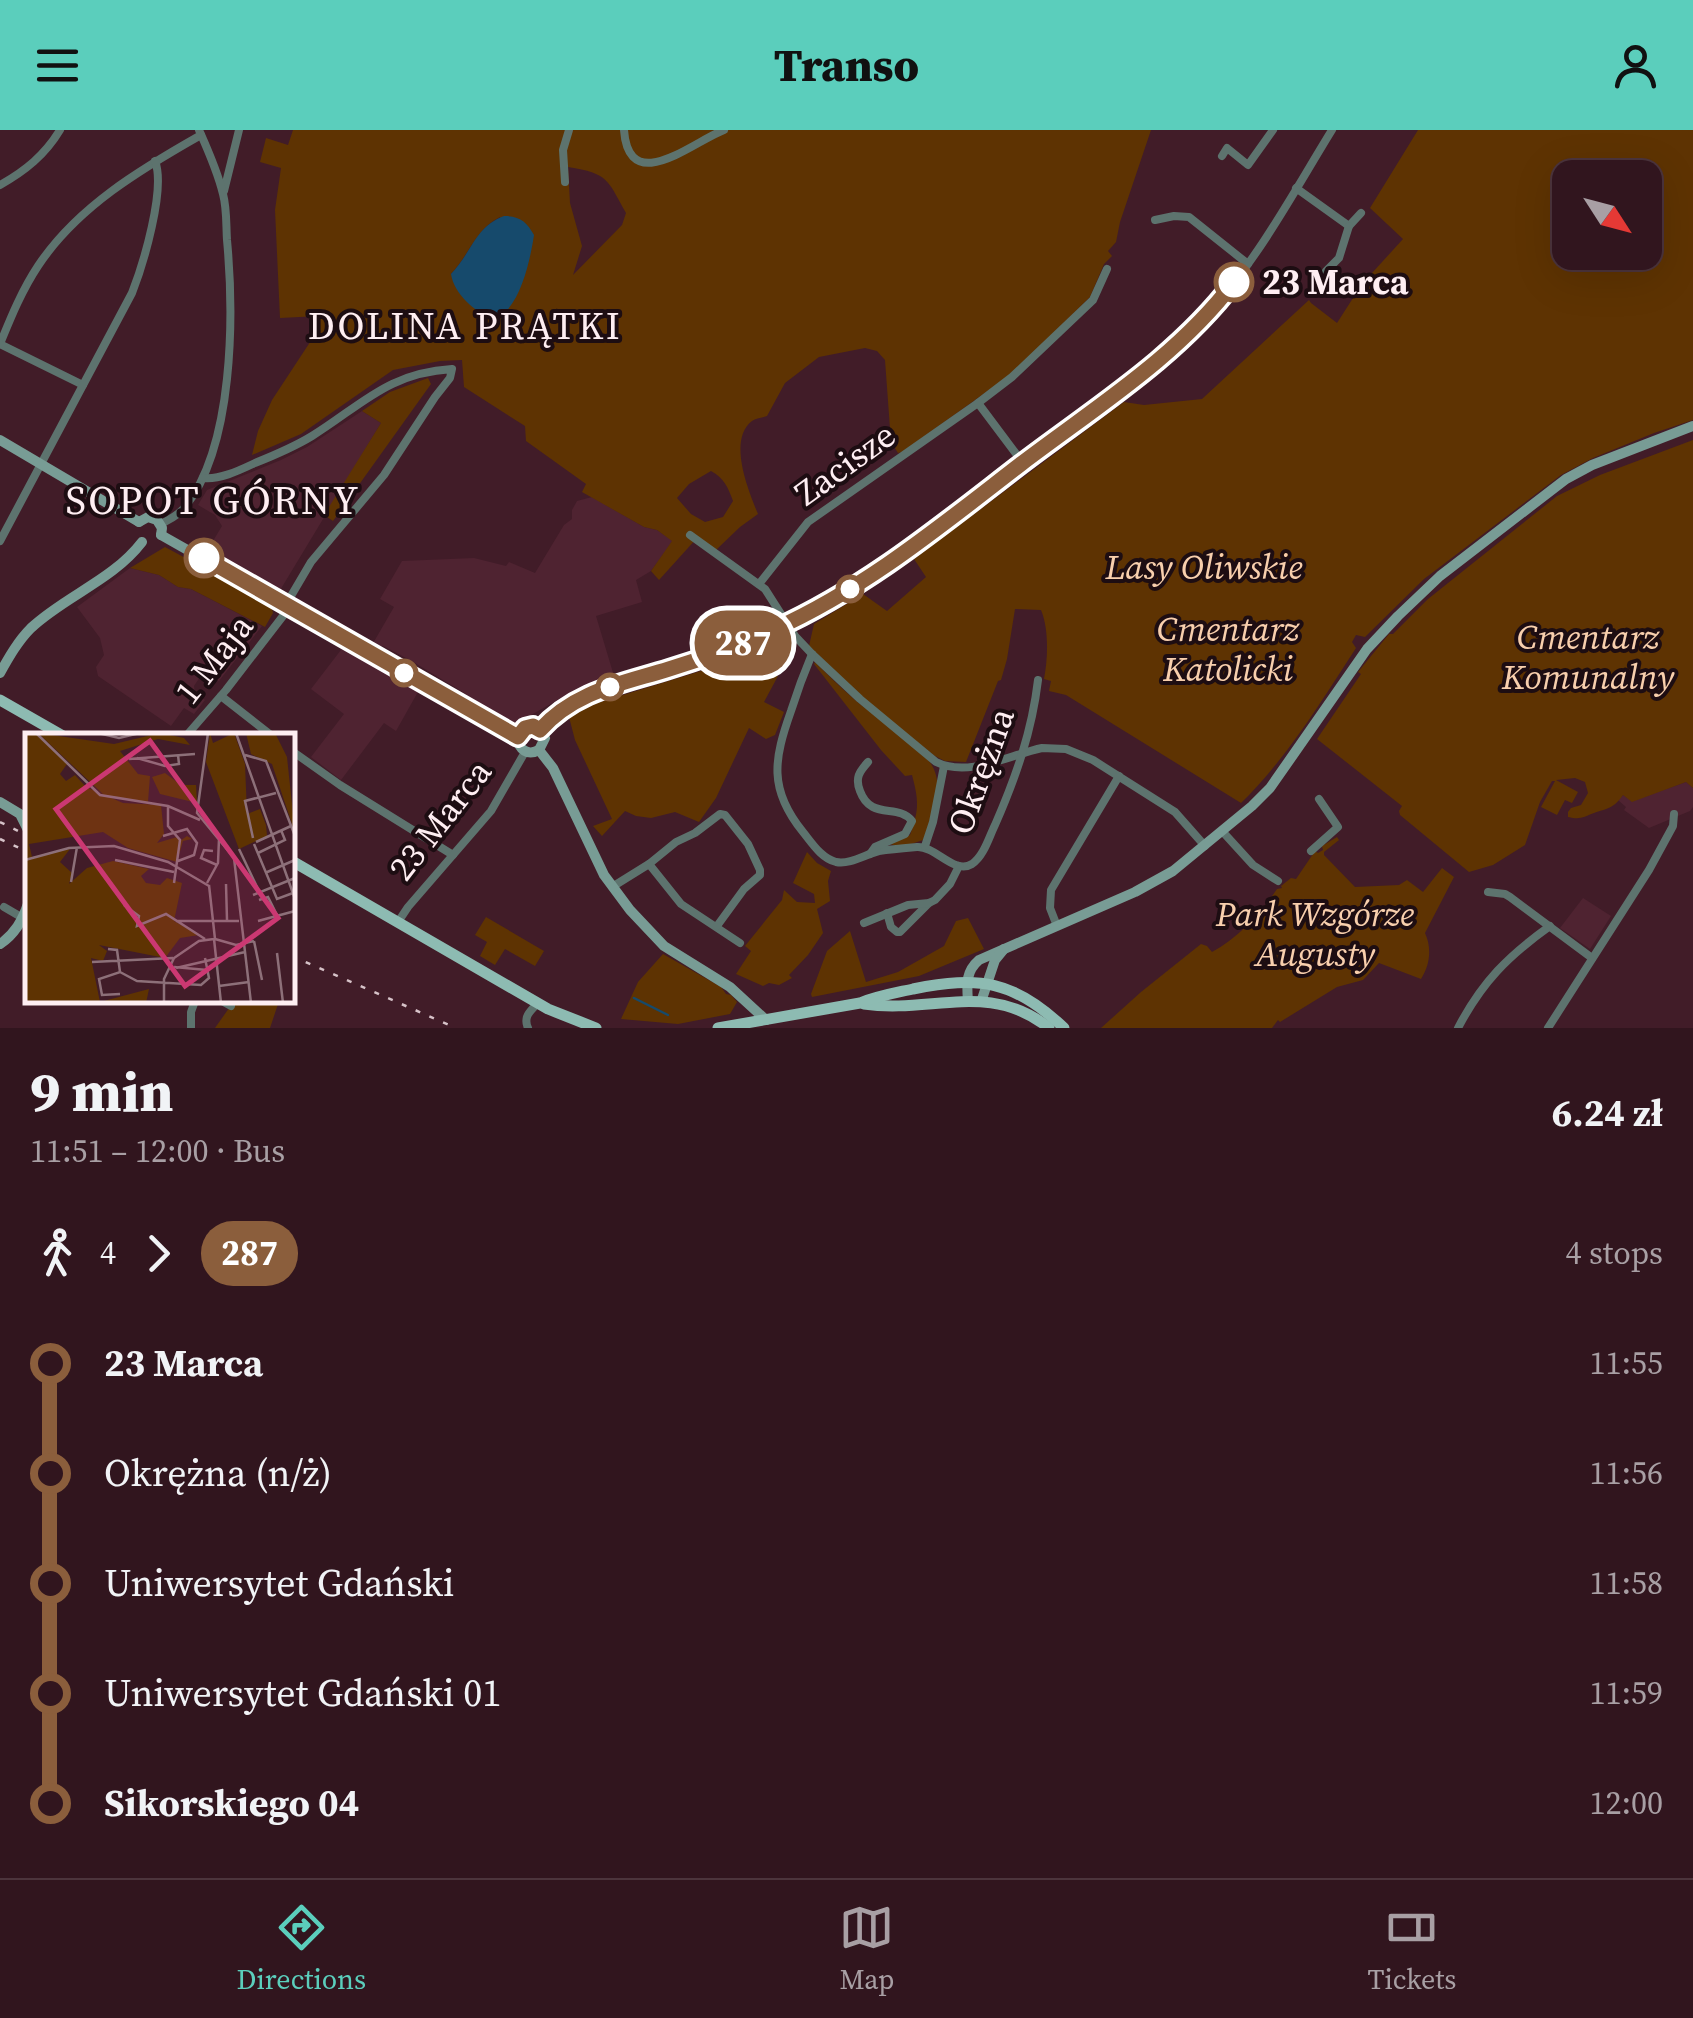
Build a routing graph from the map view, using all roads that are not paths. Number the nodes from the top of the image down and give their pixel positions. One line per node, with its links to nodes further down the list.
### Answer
1 (60, 130): 12 (street)
2 (239, 130): 14 (street)
3 (569, 130): 11 (street)
4 (624, 130): 5 (street)
5 (724, 130)
6 (1273, 130): 9 (street)
7 (1332, 130): 13 (street)
8 (200, 132): 10 (street); 14 (street)
9 (1222, 156)
10 (155, 161): 21 (street); 22 (street)
11 (565, 182)
12 (0, 185)
13 (1296, 188): 17 (street); 18 (street)
14 (224, 196): 28 (street)
15 (1360, 213): 17 (street)
16 (1155, 220): 18 (street)
17 (1348, 226): 20 (street)
18 (1248, 264): 27 (street)
19 (1107, 268): 23 (street, Zacisze)
20 (1326, 271)
21 (0, 344): 22 (street)
22 (83, 385): 26 (street)
23 (978, 403): 27 (street); 34 (street, Zacisze)
24 (1693, 426): 58 (street)
25 (0, 440): 26 (street)
26 (40, 463): 29 (street); 32 (street)
27 (1022, 463): 36 (street)
28 (203, 478): 30 (street); 35 (street, 1 Maja)
29 (139, 522): 30 (street); 33 (street)
30 (166, 529): 33 (street); 35 (street)
31 (690, 535): 34 (street)
32 (0, 541)
33 (142, 542): 38 (street)
34 (759, 584): 36 (street)
35 (287, 606): 40 (street, 1 Maja); 46 (street)
36 (788, 624): 37 (street); 42 (street)
37 (812, 654): 52 (street); 62 (street, Okrężna)
38 (0, 673)
39 (1038, 680): 49 (street, Okrężna)
40 (221, 696): 44 (street, 1 Maja); 45 (street)
41 (0, 700): 43 (main road)
42 (540, 730): 46 (street); 47 (street)
43 (57, 733)
44 (189, 733)
45 (268, 733)
46 (518, 737): 48 (street)
47 (540, 750): 48 (street); 68 (street)
48 (525, 752): 63 (street, 23 Marca)
49 (1024, 752): 52 (street); 53 (street); 66 (street, Okrężna)
50 (295, 754): 63 (street)
51 (868, 762): 62 (street, Okrężna)
52 (944, 766): 59 (street)
53 (1119, 776): 60 (street); 77 (street)
54 (1318, 799): 61 (street)
55 (0, 802): 57 (street)
56 (1674, 814): 82 (street)
57 (25, 824)
58 (1222, 831): 60 (street); 67 (street)
59 (925, 846): 62 (street, Okrężna); 66 (street, Okrężna)
60 (1205, 846): 77 (street)
61 (1310, 851)
62 (870, 854)
63 (453, 856): 74 (street, 23 Marca)
64 (295, 863): 74 (main road)
65 (648, 864): 68 (street); 76 (street); 76 (street)
66 (959, 866): 70 (street, Okrężna)
67 (1278, 881)
68 (612, 888): 91 (street)
69 (1488, 892): 78 (street)
70 (929, 903): 72 (street, Okrężna); 72 (street, Okrężna)
71 (4, 907): 73 (street)
72 (887, 913): 75 (street, Okrężna)
73 (25, 919): 79 (street)
74 (398, 922): 89 (main road)
75 (864, 923)
76 (717, 926): 80 (street)
77 (1058, 926): 81 (street)
78 (1550, 926): 82 (street); 98 (street)
79 (0, 944)
80 (740, 944)
81 (1005, 949): 83 (street); 84 (street)
82 (1592, 958): 99 (street)
83 (990, 979): 84 (main road); 85 (street); 97 (main road)
84 (967, 982): 85 (street); 88 (main road)
85 (975, 1002): 88 (main road); 96 (main road)
86 (195, 1003): 92 (street)
87 (226, 1003): 90 (street)
88 (860, 1003): 91 (main road)
89 (538, 1004): 93 (street); 94 (main road)
90 (230, 1006)
91 (775, 1022): 95 (main road)
92 (191, 1028)
93 (528, 1028)
94 (596, 1028)
95 (718, 1028)
96 (1049, 1028)
97 (1064, 1028)
98 (1458, 1028)
99 (1548, 1028)

